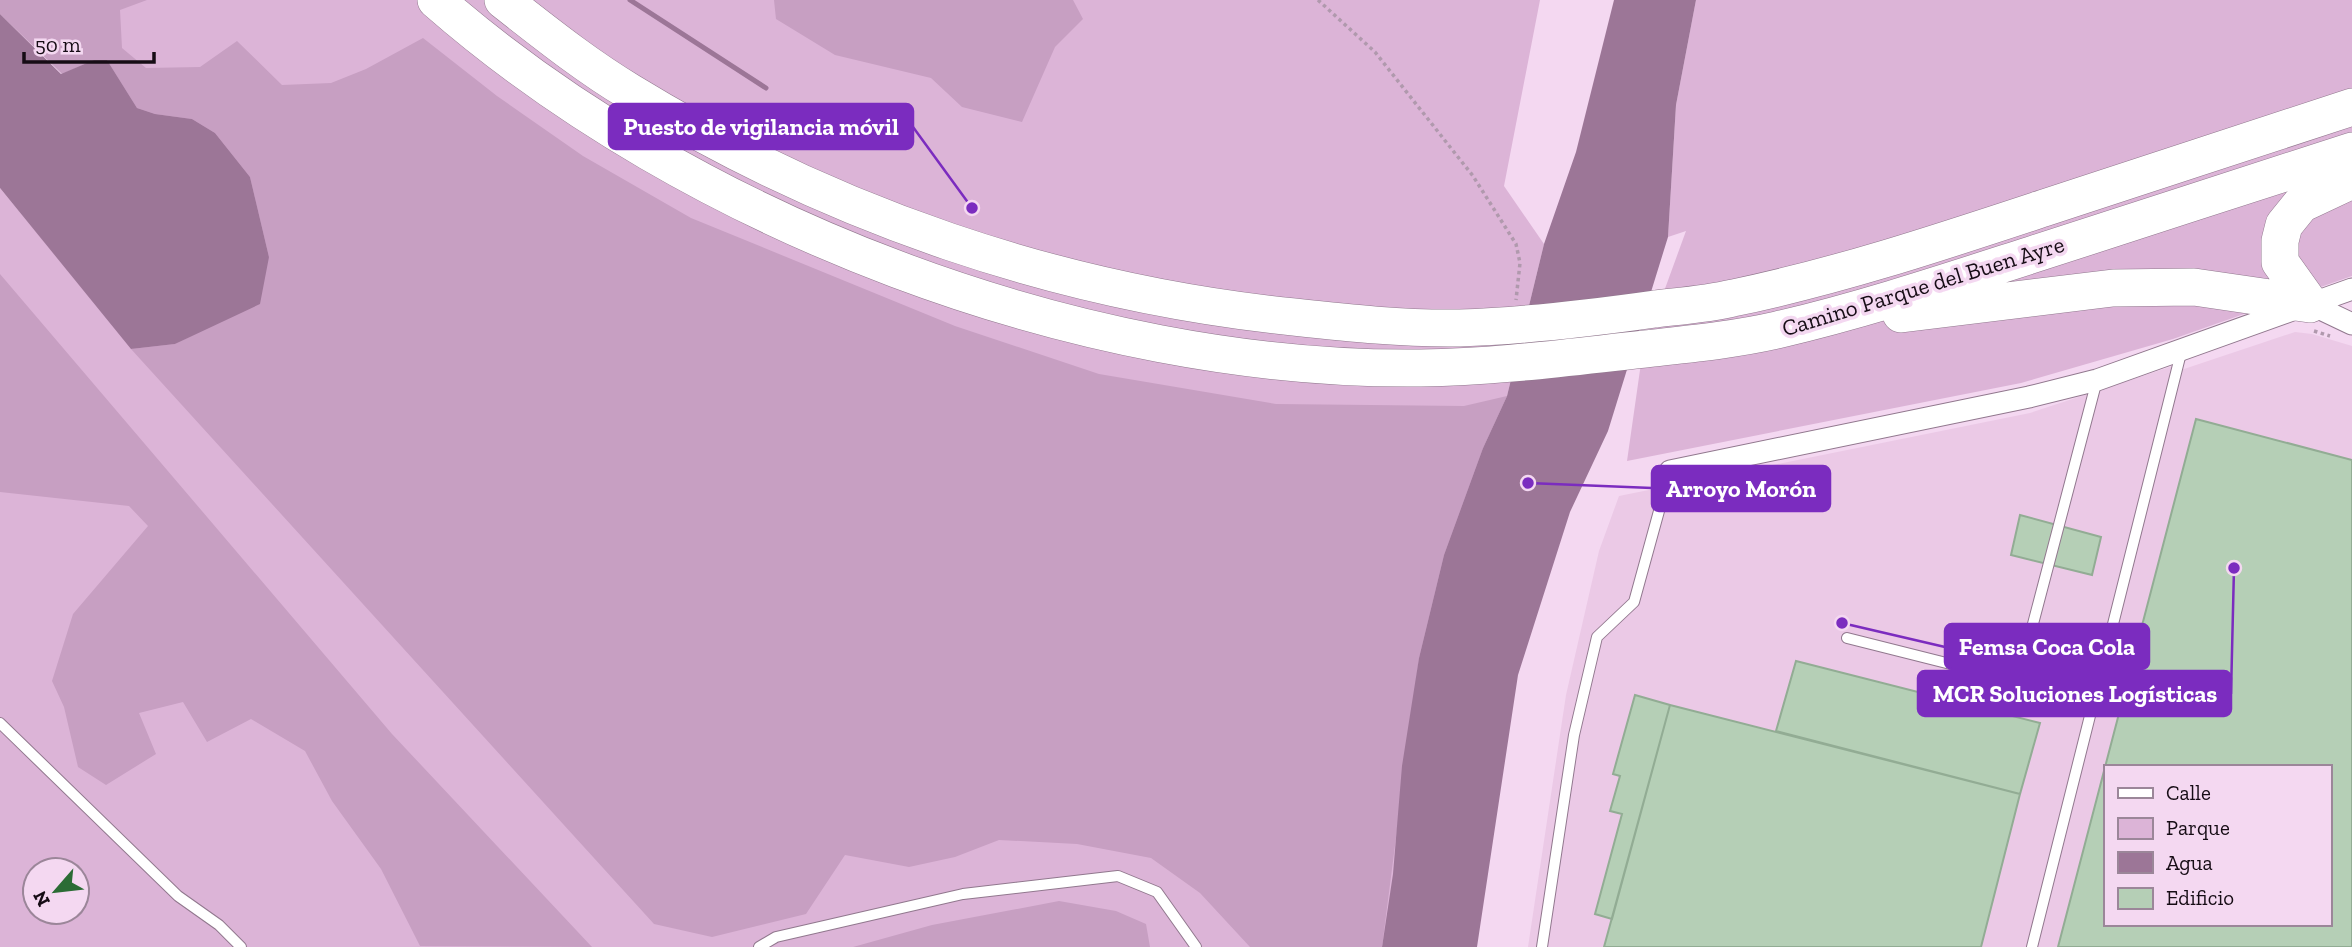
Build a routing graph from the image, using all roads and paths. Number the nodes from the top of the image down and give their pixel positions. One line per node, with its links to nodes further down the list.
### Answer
1 (436, 0): 10 (highway, Camino Parque del Buen Ayre)
2 (503, 0): 9 (highway, Camino Parque del Buen Ayre)
3 (1318, 0): 9 (path)
4 (2352, 107): 9 (highway, Camino Parque del Buen Ayre)
5 (2352, 150): 10 (highway, Camino Parque del Buen Ayre)
6 (2352, 180): 8 (highway)
7 (2352, 289): 8 (street)
8 (2309, 316): 10 (highway); 11 (street); 11 (path); 12 (street)
9 (1520, 325)
10 (1774, 331)
11 (2346, 332)
12 (2182, 349): 13 (street); 21 (lane)
13 (2097, 380): 14 (street); 15 (lane)
14 (1670, 471): 20 (lane)
15 (1847, 638)
16 (0, 723): 17 (lane)
17 (241, 947)
18 (759, 947): 19 (lane)
19 (1196, 947)
20 (1542, 947)
21 (2032, 947)

